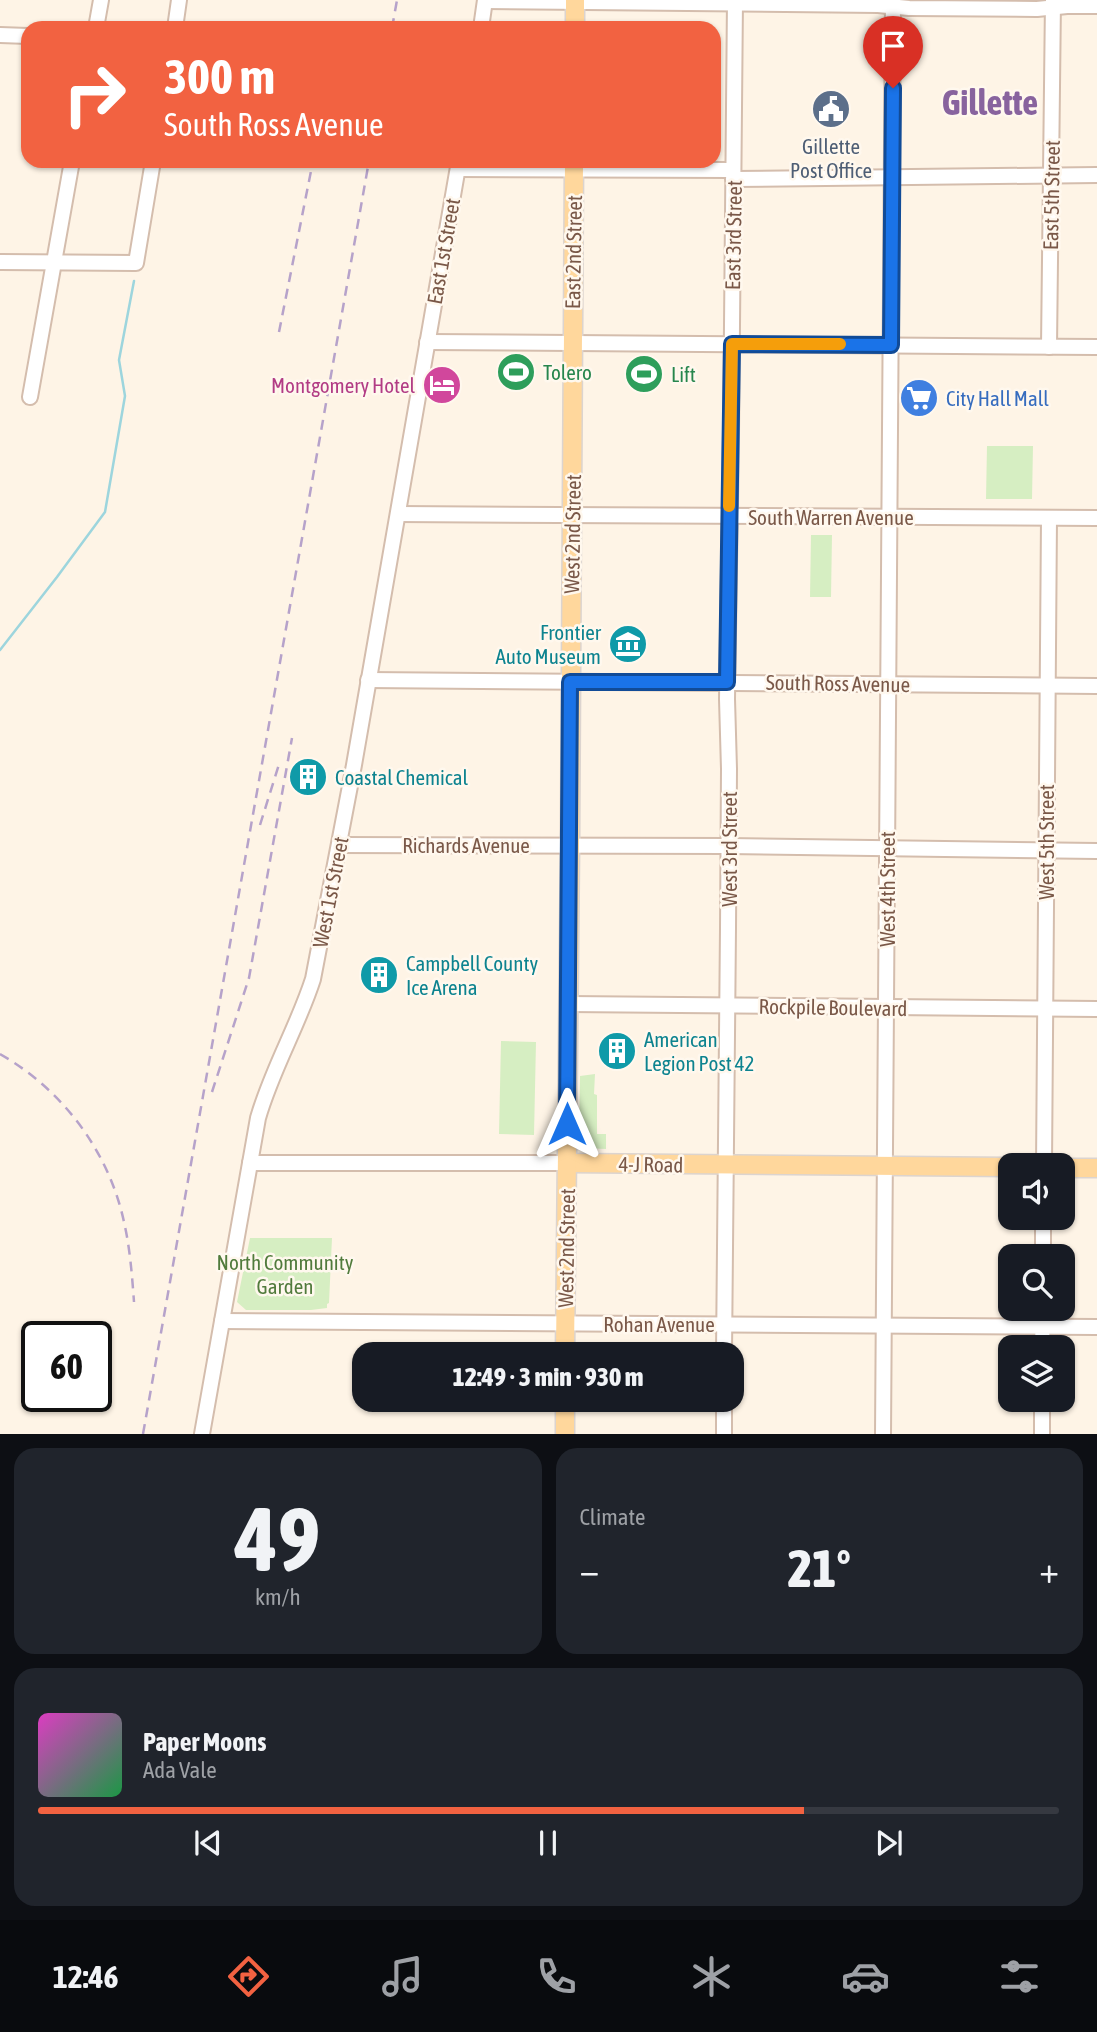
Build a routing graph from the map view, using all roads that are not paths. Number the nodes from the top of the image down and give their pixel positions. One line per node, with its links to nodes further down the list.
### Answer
1 (101, 0): 9 (street)
2 (179, 0): 10 (street)
3 (485, 0): 4 (street); 11 (street)
4 (575, 1): 5 (street); 12 (main road)
5 (735, 2): 6 (street); 20 (street, East 3rd Street)
6 (893, 3): 7 (street); 23 (street, West 4th Street)
7 (1053, 3): 8 (street); 22 (street, East 5th Street)
8 (1097, 6)
9 (97, 21)
10 (176, 21)
11 (482, 21)
12 (575, 21)
13 (0, 35): 14 (street)
14 (21, 36)
15 (71, 168): 25 (street)
16 (152, 168): 25 (street)
17 (457, 168): 26 (street, East 1st Street)
18 (574, 168): 27 (main road, East 2nd Street)
19 (627, 168): 20 (street)
20 (733, 174): 23 (street); 28 (street, East 3rd Street)
21 (1097, 175): 22 (street)
22 (1051, 176): 23 (street); 30 (street, East 5th Street)
23 (892, 177): 29 (street, West 4th Street)
24 (0, 262): 25 (street)
25 (55, 262): 32 (street)
26 (428, 342): 27 (street); 33 (street, West 1st Street)
27 (573, 343): 28 (street); 34 (main road, West 2nd Street)
28 (732, 344): 29 (street); 35 (street, West 3rd Street)
29 (891, 345): 30 (street); 36 (street, West 4th Street)
30 (1049, 347): 31 (street)
31 (1097, 347)
32 (30, 397)
33 (398, 514): 34 (street, South Warren Avenue); 39 (street, West 1st Street)
34 (572, 514): 35 (street, South Warren Avenue); 40 (main road, West 2nd Street)
35 (729, 517): 36 (street, South Warren Avenue); 41 (street, West 3rd Street)
36 (890, 517): 37 (street, South Warren Avenue); 42 (street, West 4th Street)
37 (1049, 518): 38 (street, South Warren Avenue); 43 (street, West 5th Street)
38 (1097, 518)
39 (368, 680): 40 (street, South Ross Avenue); 45 (street, West 1st Street)
40 (570, 682): 41 (street, South Ross Avenue); 46 (main road, West 2nd Street)
41 (727, 682): 42 (street, South Ross Avenue); 47 (street, West 3rd Street)
42 (889, 683): 43 (street, South Ross Avenue); 48 (street, West 4th Street)
43 (1048, 685): 44 (street, South Ross Avenue); 49 (street, West 5th Street)
44 (1097, 686)
45 (340, 845): 46 (street, Richards Avenue); 57 (street, West 1st Street)
46 (570, 845): 47 (street, Richards Avenue); 51 (main road, West 2nd Street)
47 (728, 846): 48 (street, Richards Avenue); 52 (street, West 3rd Street)
48 (888, 848): 49 (street, Richards Avenue); 53 (street, West 4th Street)
49 (1046, 850): 50 (street, Richards Avenue); 54 (street, West 5th Street)
50 (1097, 850)
51 (568, 1004): 52 (street, Rockpile Boulevard); 58 (main road, West 2nd Street)
52 (727, 1005): 53 (street, Rockpile Boulevard); 59 (street, West 3rd Street)
53 (886, 1008): 54 (street, Rockpile Boulevard); 60 (street, West 4th Street)
54 (1045, 1008): 55 (street, Rockpile Boulevard); 56 (street, West 5th Street)
55 (1097, 1009)
56 (1044, 1153)
57 (250, 1163): 58 (street, 4-J Road); 64 (street, West 1st Street)
58 (567, 1163): 59 (main road, 4-J Road); 66 (main road, West 2nd Street)
59 (725, 1166): 60 (main road, 4-J Road); 67 (street, West 3rd Street)
60 (885, 1166): 61 (main road, 4-J Road); 68 (street, West 4th Street)
61 (998, 1167)
62 (1075, 1168): 63 (main road)
63 (1097, 1168)
64 (222, 1321): 66 (street, Rohan Avenue); 77 (street, West 1st Street)
65 (1042, 1321): 69 (street)
66 (565, 1324): 67 (street, Rohan Avenue); 72 (main road, West 2nd Street)
67 (724, 1324): 68 (street, Rohan Avenue); 73 (street, West 3rd Street)
68 (884, 1326): 69 (street, Rohan Avenue); 80 (street, West 4th Street)
69 (1042, 1326): 70 (street, Rohan Avenue); 71 (street)
70 (1097, 1327)
71 (1042, 1335)
72 (565, 1342)
73 (724, 1342)
74 (565, 1412): 78 (main road)
75 (724, 1412): 79 (street)
76 (1042, 1412): 81 (street)
77 (202, 1433)
78 (565, 1433)
79 (724, 1433)
80 (883, 1433)
81 (1042, 1433)

